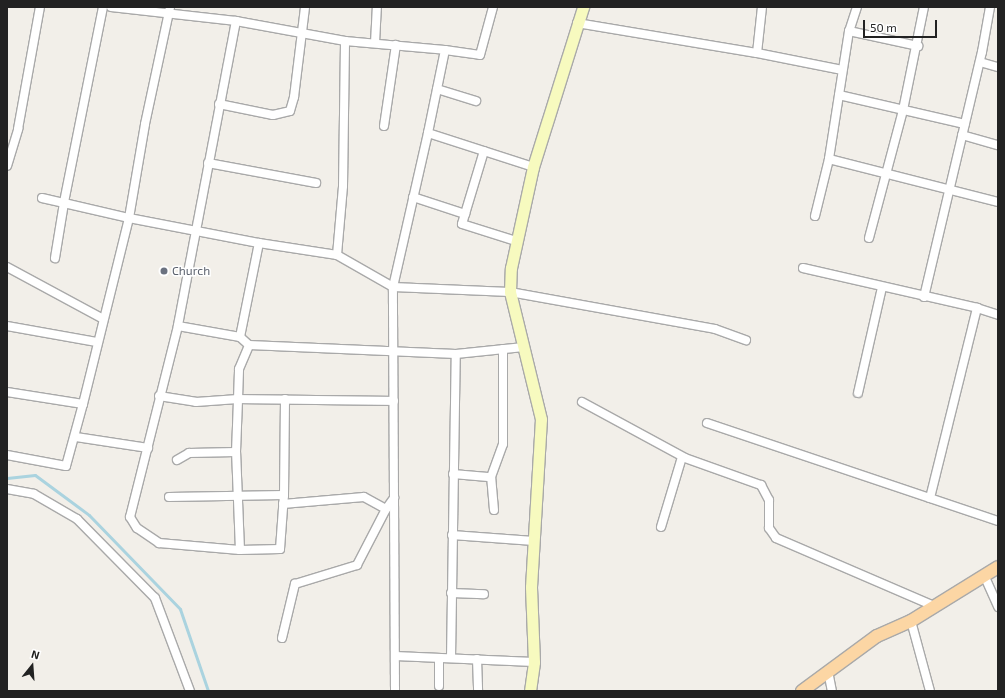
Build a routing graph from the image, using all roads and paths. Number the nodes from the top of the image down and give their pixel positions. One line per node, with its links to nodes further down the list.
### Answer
1 (40, 7): 39 (street)
2 (103, 7): 47 (street)
3 (111, 7): 12 (street)
4 (306, 7): 16 (street)
5 (377, 7): 18 (street)
6 (493, 7): 21 (street)
7 (582, 7): 14 (main road)
8 (762, 7): 22 (street)
9 (856, 7): 15 (street)
10 (924, 7): 20 (street)
11 (990, 7): 23 (street)
12 (168, 11): 13 (street); 50 (street)
13 (236, 21): 16 (street); 29 (street)
14 (577, 23): 22 (street); 40 (main road)
15 (849, 31): 20 (street); 25 (street)
16 (303, 33): 17 (street); 29 (street)
17 (345, 41): 18 (street); 55 (street)
18 (375, 43): 19 (street)
19 (396, 45): 21 (street); 32 (street)
20 (918, 46): 30 (street)
21 (445, 50): 26 (street)
22 (757, 52): 25 (street)
23 (980, 62): 24 (street); 31 (street)
24 (998, 67)
25 (842, 70): 27 (street)
26 (437, 89): 28 (street); 33 (street)
27 (839, 95): 30 (street); 37 (street)
28 (476, 101)
29 (219, 104): 38 (street)
30 (903, 110): 31 (street); 41 (street)
31 (965, 124): 34 (street)
32 (384, 126)
33 (428, 133): 36 (street); 44 (street)
34 (962, 135): 35 (street); 43 (street)
35 (998, 145)
36 (484, 151): 40 (street); 48 (street)
37 (828, 158): 41 (street); 49 (street)
38 (208, 163): 42 (street); 51 (street)
39 (7, 166)
40 (533, 167): 53 (main road)
41 (887, 174): 43 (street); 52 (street)
42 (316, 183)
43 (950, 188): 46 (street); 62 (street)
44 (413, 197): 48 (street); 59 (street)
45 (42, 198): 47 (street)
46 (998, 202)
47 (64, 203): 50 (street); 56 (street)
48 (465, 214): 53 (street)
49 (815, 216)
50 (129, 218): 51 (street); 65 (street)
51 (194, 231): 54 (street); 67 (street)
52 (869, 238)
53 (516, 241): 61 (main road)
54 (259, 243): 55 (street); 68 (street)
55 (337, 255): 59 (street)
56 (55, 258)
57 (7, 267): 65 (street)
58 (803, 268): 60 (street)
59 (394, 287): 61 (street); 74 (street)
60 (882, 287): 62 (street); 77 (street)
61 (510, 292): 69 (street); 72 (main road)
62 (924, 297): 63 (street)
63 (977, 308): 64 (street); 98 (street)
64 (998, 315)
65 (103, 319): 70 (street)
66 (7, 326): 70 (street)
67 (178, 326): 68 (street); 78 (street)
68 (240, 338): 71 (street)
69 (746, 340)
70 (97, 342): 83 (street)
71 (249, 346): 74 (street); 79 (street)
72 (524, 347): 73 (street); 105 (main road)
73 (503, 349): 75 (street); 92 (street)
74 (394, 351): 75 (street); 81 (street)
75 (456, 354): 91 (street)
76 (7, 392): 83 (street)
77 (858, 393)
78 (160, 396): 79 (street); 86 (street)
79 (238, 399): 80 (street); 87 (street)
80 (285, 399): 81 (street); 94 (street)
81 (394, 401): 97 (street)
82 (582, 402): 89 (street)
83 (83, 404): 85 (street)
84 (706, 423): 98 (street)
85 (76, 436): 86 (street); 88 (street)
86 (148, 448): 106 (street)
87 (236, 452): 90 (street); 96 (street)
88 (7, 455)
89 (682, 456): 103 (street); 111 (street)
90 (177, 460)
91 (453, 474): 92 (street); 104 (street)
92 (492, 477): 101 (street)
93 (7, 488): 122 (street)
94 (284, 495): 96 (street); 99 (street)
95 (169, 497): 96 (street)
96 (237, 497): 106 (street)
97 (394, 498): 100 (street); 115 (street)
98 (930, 498): 102 (street)
99 (283, 504): 100 (street); 106 (street)
100 (386, 509): 114 (street)
101 (494, 510)
102 (998, 521)
103 (661, 527)
104 (452, 535): 105 (street); 109 (street)
105 (534, 541): 119 (main road)
106 (240, 550)
107 (998, 567): 108 (main road)
108 (984, 575): 111 (main road); 112 (street)
109 (451, 593): 110 (street); 117 (street)
110 (484, 594)
111 (934, 606): 113 (main road)
112 (998, 607)
113 (911, 621): 120 (main road); 128 (street)
114 (282, 638)
115 (395, 656): 116 (street); 123 (street)
116 (439, 658): 117 (street); 121 (street)
117 (450, 658): 118 (street)
118 (477, 659): 119 (street); 124 (street)
119 (534, 662): 125 (main road)
120 (828, 670): 126 (main road); 127 (street)
121 (439, 686)
122 (190, 691)
123 (395, 691)
124 (478, 691)
125 (530, 691)
126 (802, 691)
127 (832, 691)
128 (930, 691)

